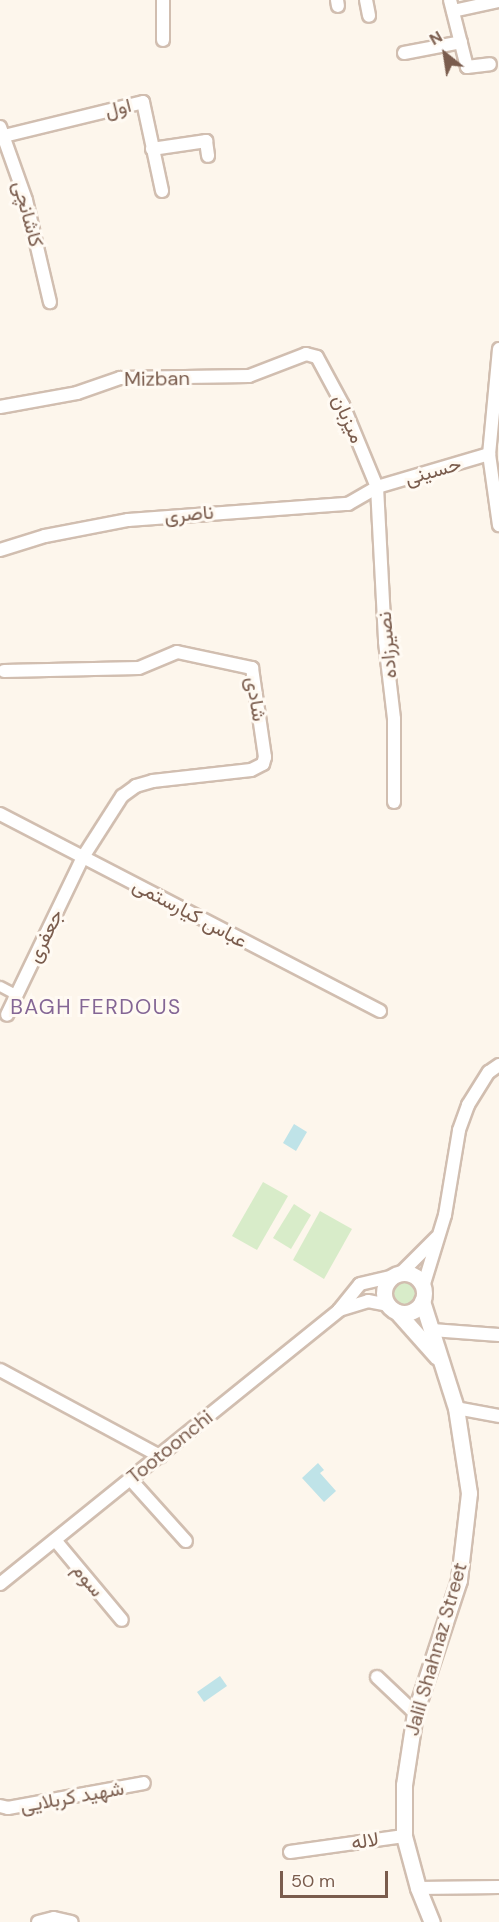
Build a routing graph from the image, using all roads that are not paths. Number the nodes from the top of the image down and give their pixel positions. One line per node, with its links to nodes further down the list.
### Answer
1 (163, 0): 6 (street)
2 (366, 0): 5 (street)
3 (499, 2): 4 (street)
4 (452, 5): 7 (street)
5 (369, 16)
6 (163, 40)
7 (461, 42): 8 (street); 9 (street)
8 (404, 53)
9 (490, 64)
10 (2, 132): 11 (street, اول); 14 (street, کاشانچی)
11 (152, 149): 12 (street); 13 (street, اول)
12 (208, 156)
13 (162, 191)
14 (50, 302)
15 (499, 349): 17 (street)
16 (0, 407): 18 (street, Mizban)
17 (489, 454): 18 (street, حسینی); 19 (street)
18 (377, 487): 20 (street, ناصری); 22 (street, نصیرزاده)
19 (499, 525)
20 (0, 550)
21 (1, 672): 24 (street, شادی)
22 (394, 802)
23 (0, 814): 24 (street, عباس کیارستمی)
24 (83, 857): 26 (street, جعفری); 27 (street, عباس کیارستمی)
25 (0, 986): 26 (street)
26 (17, 995): 28 (street, جعفری)
27 (380, 1011)
28 (7, 1015)
29 (499, 1065): 30 (street)
30 (440, 1234): 31 (street); 32 (street)
31 (397, 1275): 32 (street); 33 (street); 34 (street)
32 (422, 1294): 33 (street); 35 (street, Jalil Shahnaz Street)
33 (392, 1309): 34 (street); 37 (street)
34 (339, 1310): 41 (street, Tootoonchi)
35 (432, 1330): 36 (street); 37 (street, Jalil Shahnaz Street)
36 (499, 1335)
37 (442, 1362): 39 (street, Jalil Shahnaz Street)
38 (0, 1370): 41 (street)
39 (456, 1408): 40 (street); 48 (street, Jalil Shahnaz Street)
40 (499, 1416)
41 (160, 1456): 42 (street, Tootoonchi)
42 (131, 1480): 43 (street, Tootoonchi); 44 (street)
43 (55, 1540): 45 (street, Tootoonchi); 46 (street, سوم)
44 (186, 1541)
45 (0, 1584)
46 (122, 1620)
47 (377, 1677): 48 (street)
48 (415, 1713): 51 (street, Jalil Shahnaz Street)
49 (144, 1783): 50 (street, شهید کربلایی)
50 (0, 1806)
51 (404, 1836): 52 (street, لاله); 54 (street, Jalil Shahnaz Street)
52 (290, 1852)
53 (499, 1887): 54 (street)
54 (418, 1888): 57 (street, Jalil Shahnaz Street)
55 (38, 1922): 56 (street)
56 (72, 1922)
57 (432, 1922)

